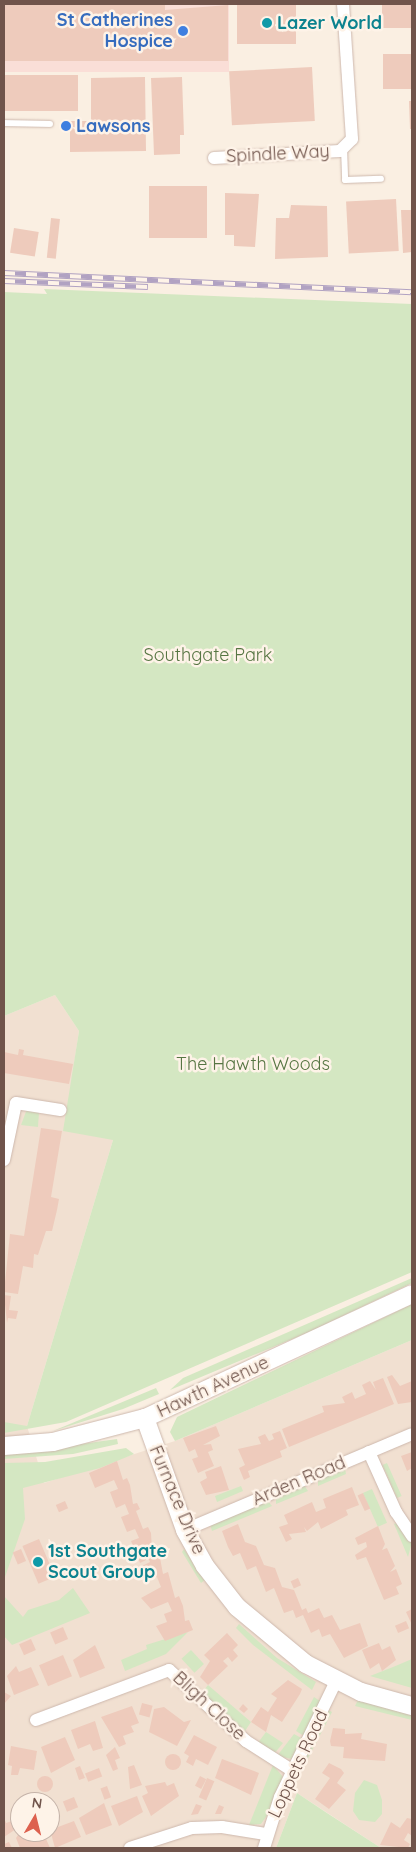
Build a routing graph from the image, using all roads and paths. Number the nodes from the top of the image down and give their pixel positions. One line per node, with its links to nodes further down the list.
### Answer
1 (343, 4): 4 (street, Spindle Way)
2 (4, 123): 3 (lane)
3 (50, 124)
4 (344, 146): 5 (street, Spindle Way); 6 (lane)
5 (214, 158)
6 (381, 179)
7 (10, 1102): 8 (street); 9 (street)
8 (60, 1110)
9 (4, 1160)
10 (412, 1294): 11 (street, Hawth Avenue)
11 (145, 1418): 13 (street, Hawth Avenue); 15 (street, Furnace Drive)
12 (412, 1434): 14 (street, Arden Road)
13 (4, 1446)
14 (369, 1452): 15 (street, Arden Road); 16 (street)
15 (185, 1530): 17 (street, Furnace Drive)
16 (412, 1536)
17 (336, 1681): 18 (street, Furnace Drive); 20 (street, Loppets Road)
18 (412, 1706)
19 (36, 1720): 20 (street, Bligh Close)
20 (293, 1771): 21 (street, Loppets Road)
21 (265, 1834): 22 (street); 23 (street, Loppets Road)
22 (130, 1848)
23 (264, 1848)

